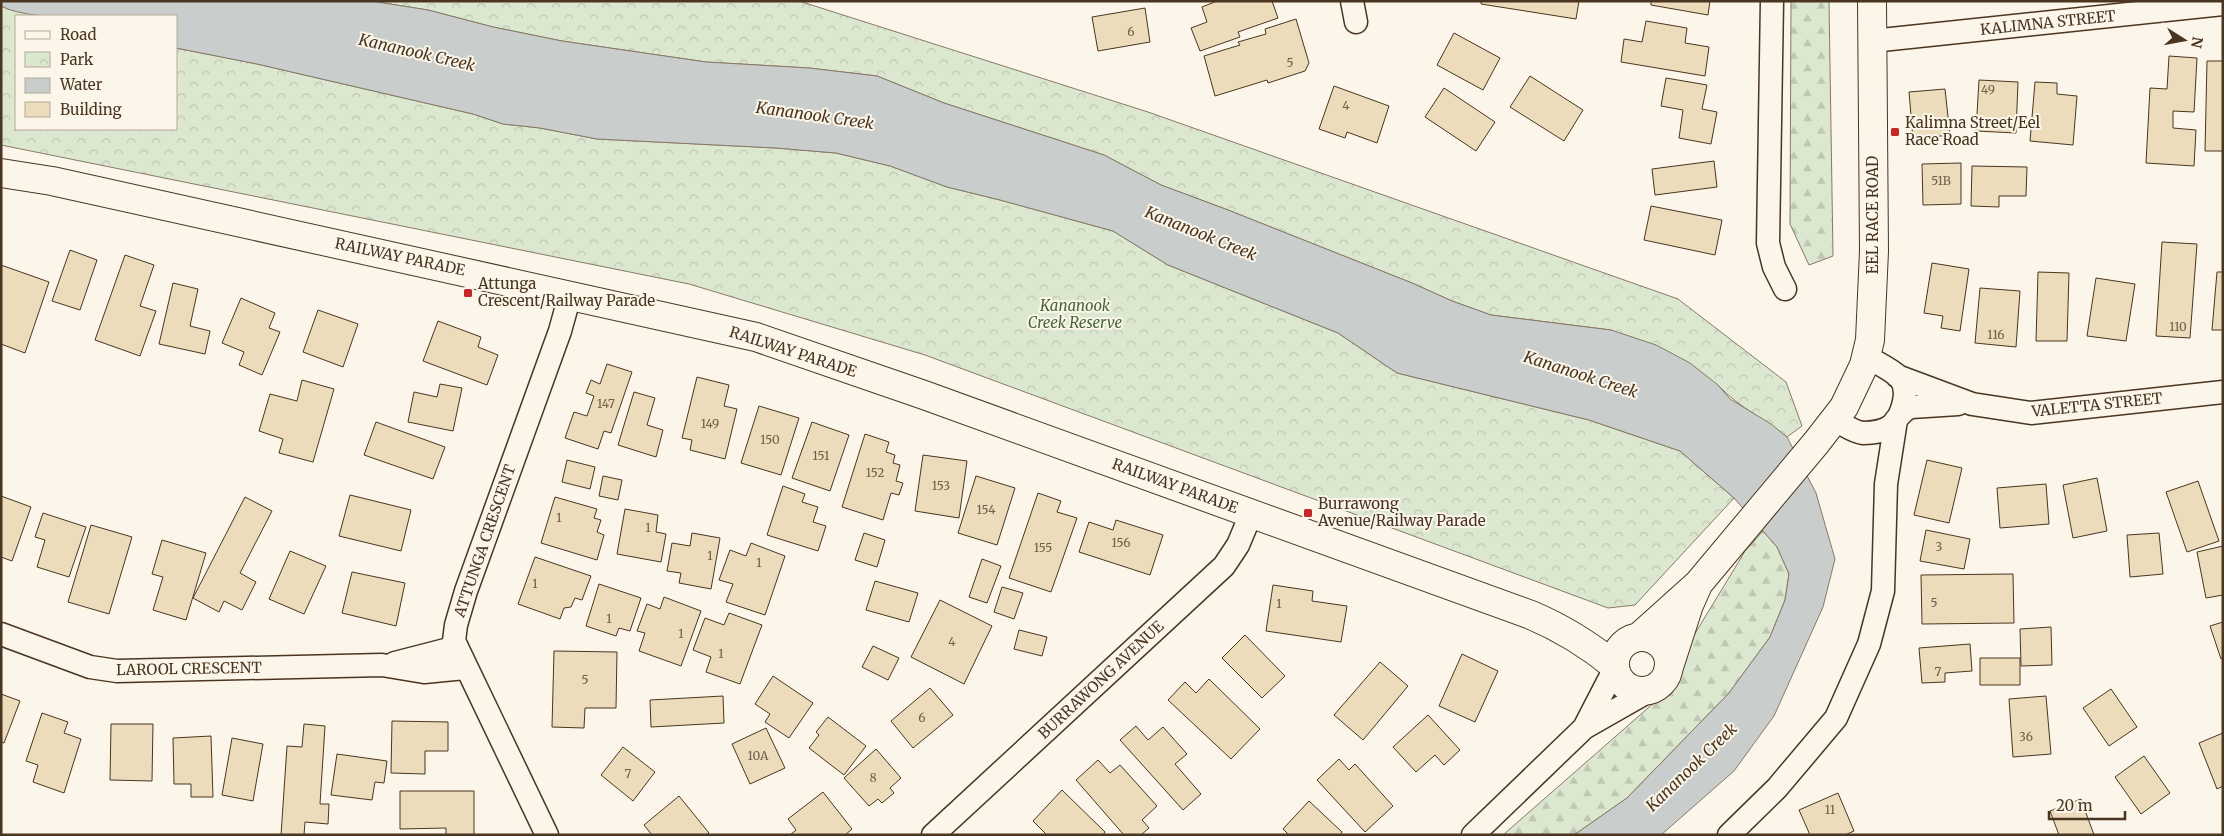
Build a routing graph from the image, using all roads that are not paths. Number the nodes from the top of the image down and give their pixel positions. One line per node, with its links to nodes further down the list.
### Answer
1 (1772, 1): 6 (street)
2 (1872, 1): 4 (street, EEL RACE ROAD)
3 (2223, 4): 4 (street, KALIMNA STREET)
4 (1872, 41): 8 (street, EEL RACE ROAD)
5 (1, 173): 7 (street, RAILWAY PARADE)
6 (1785, 289)
7 (570, 295): 15 (street, RAILWAY PARADE); 20 (street, ATTUNGA CRESCENT)
8 (1867, 357): 9 (street, VALETTA STREET); 13 (street, EEL RACE ROAD)
9 (1897, 376): 11 (street, VALETTA STREET); 12 (street)
10 (2223, 392): 11 (street, VALETTA STREET)
11 (1972, 404): 12 (street, VALETTA STREET)
12 (1897, 418): 13 (street); 14 (street)
13 (1846, 425): 14 (street); 16 (street, EEL RACE ROAD)
14 (1886, 484): 29 (street)
15 (1251, 514): 17 (street, RAILWAY PARADE); 27 (street, BURRAWONG AVENUE)
16 (1698, 584): 19 (street, EEL RACE ROAD); 24 (street, EEL RACE ROAD)
17 (1558, 626): 19 (street, RAILWAY PARADE); 22 (street, RAILWAY PARADE)
18 (1, 634): 21 (street, LAROOL CRESCENT)
19 (1636, 638): 22 (street, EEL RACE ROAD); 24 (street, RAILWAY PARADE)
20 (457, 646): 21 (street, LAROOL CRESCENT); 23 (street, ATTUNGA CRESCENT)
21 (382, 665): 23 (street, LAROOL CRESCENT)
22 (1615, 667): 24 (street, RAILWAY PARADE); 25 (street)
23 (465, 668): 26 (street, ATTUNGA CRESCENT)
24 (1662, 678): 25 (street)
25 (1584, 728): 28 (street)
26 (547, 835)
27 (933, 835)
28 (1473, 835)
29 (1729, 835)

